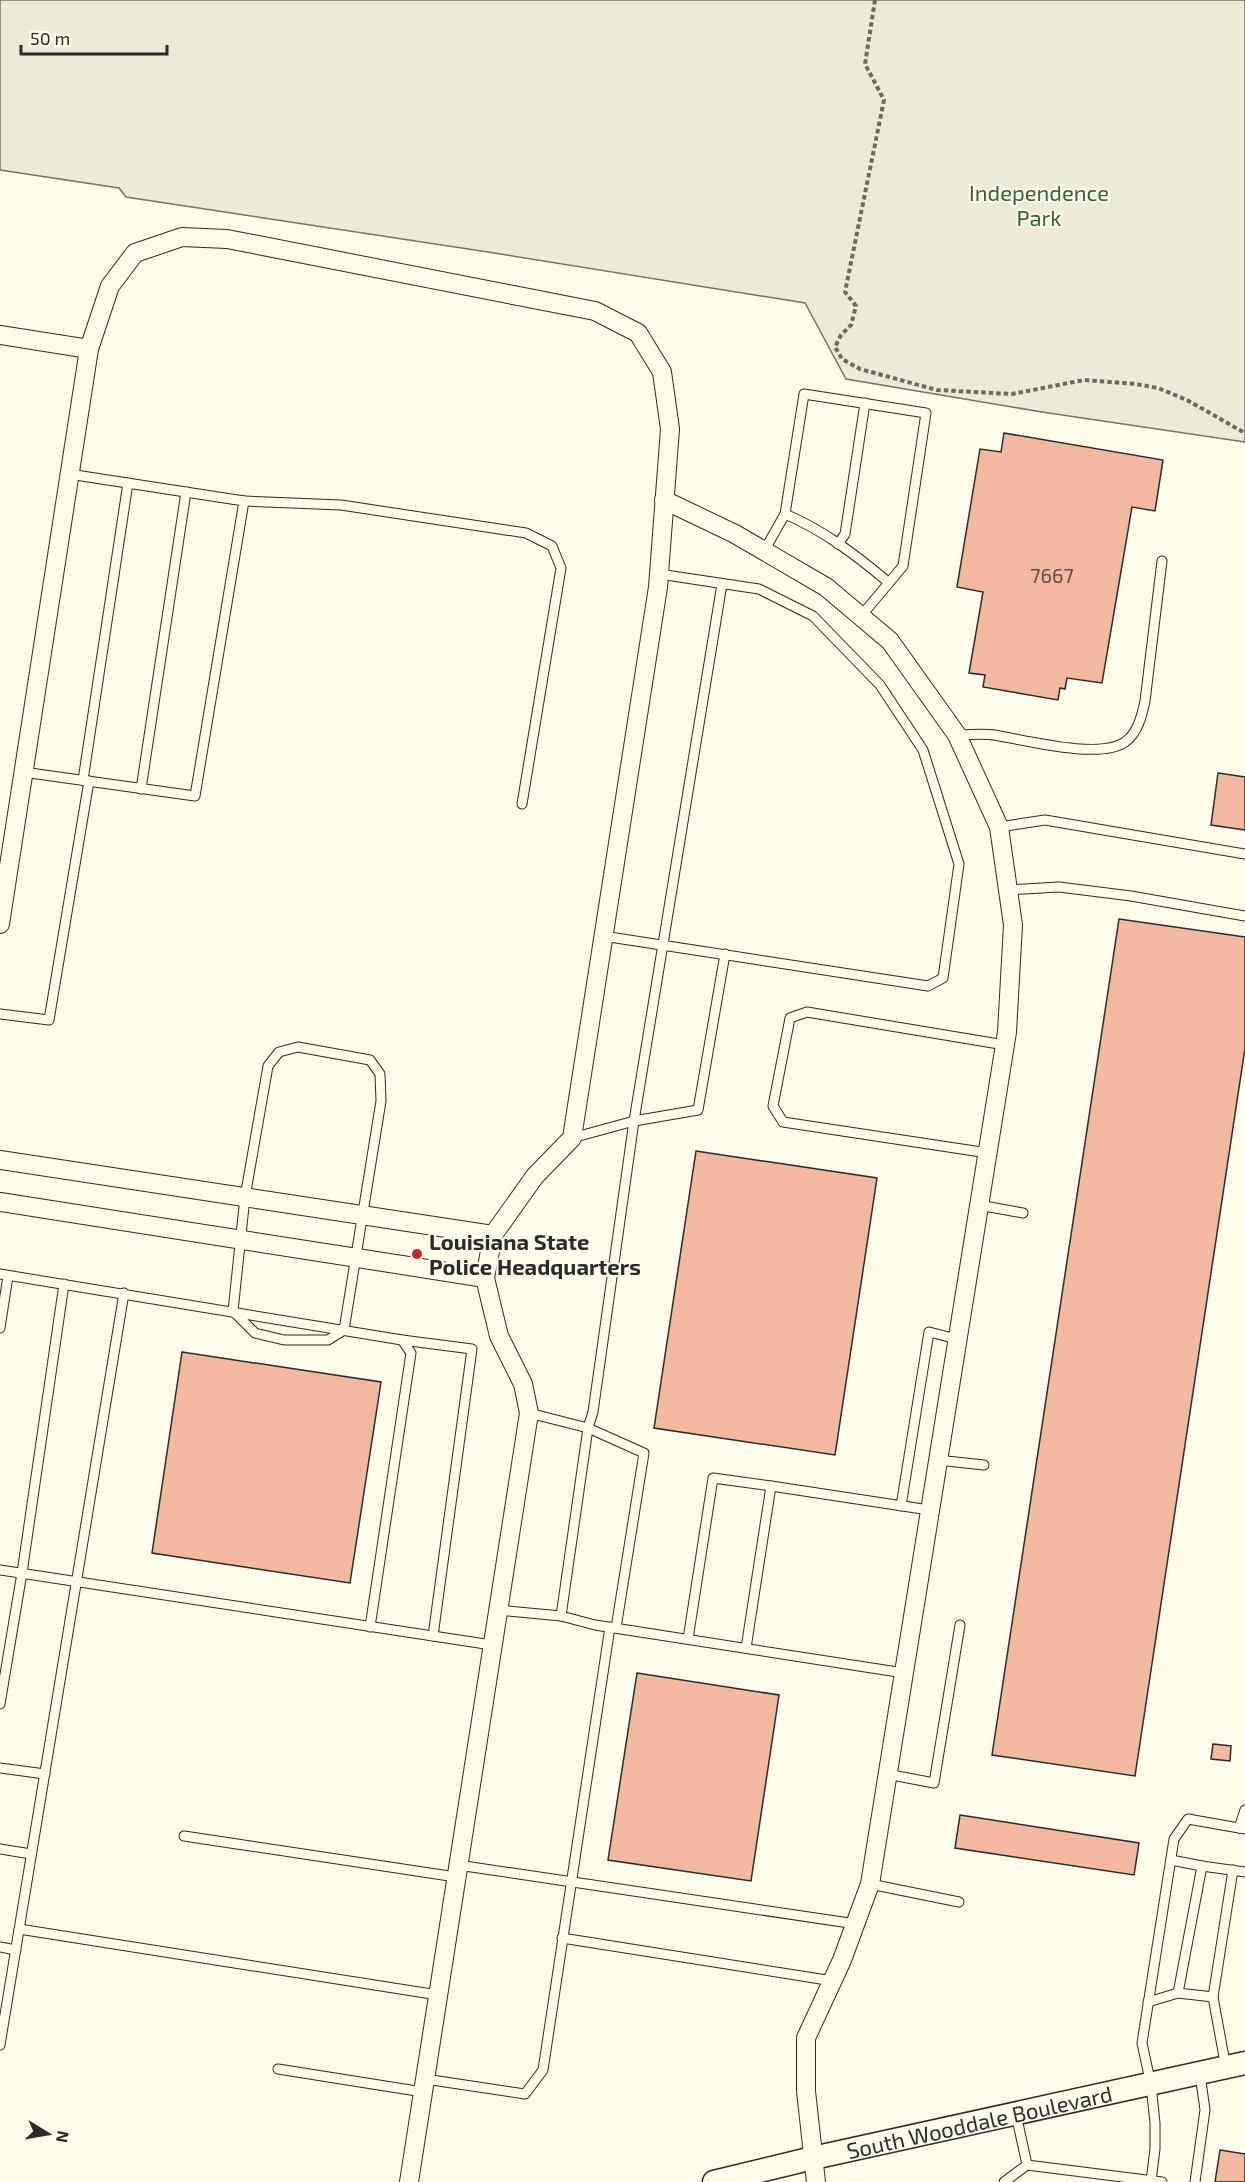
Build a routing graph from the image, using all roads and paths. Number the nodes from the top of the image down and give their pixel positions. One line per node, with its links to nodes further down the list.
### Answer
1 (875, 0): 5 (path)
2 (0, 335): 3 (street)
3 (89, 349): 6 (street); 9 (street)
4 (865, 403): 11 (lane); 12 (lane); 16 (lane)
5 (1245, 433)
6 (69, 474): 7 (lane); 20 (street)
7 (128, 483): 8 (lane); 21 (lane)
8 (186, 492): 10 (lane); 22 (lane)
9 (664, 500): 13 (street); 15 (street)
10 (244, 501): 22 (lane); 23 (lane)
11 (785, 514): 12 (lane); 13 (lane)
12 (838, 544): 16 (lane)
13 (764, 551): 18 (street)
14 (1162, 561): 19 (lane)
15 (659, 574): 17 (lane); 29 (street)
16 (888, 582): 18 (lane)
17 (722, 584): 30 (lane); 31 (lane)
18 (861, 616): 19 (street)
19 (957, 735): 24 (street)
20 (23, 772): 21 (lane); 28 (street)
21 (86, 781): 22 (lane); 32 (lane)
22 (141, 789)
23 (522, 804)
24 (999, 827): 25 (lane); 26 (street)
25 (1245, 854)
26 (1008, 890): 27 (lane); 33 (street)
27 (1245, 916)
28 (0, 924)
29 (603, 936): 30 (lane); 35 (street)
30 (662, 945): 31 (lane); 34 (lane)
31 (725, 954): 34 (lane)
32 (0, 1014)
33 (1005, 1045): 36 (street); 36 (lane)
34 (634, 1121): 35 (lane); 56 (lane)
35 (572, 1138): 43 (street)
36 (988, 1153): 40 (street)
37 (0, 1160): 38 (street)
38 (245, 1197): 42 (street); 42 (lane); 44 (lane)
39 (0, 1202): 44 (street)
40 (979, 1205): 41 (lane); 53 (street)
41 (1023, 1213)
42 (362, 1215): 43 (street); 45 (lane)
43 (493, 1235): 47 (street)
44 (240, 1240): 45 (street); 50 (lane)
45 (357, 1258): 47 (street); 52 (lane)
46 (4, 1275): 48 (lane); 51 (lane)
47 (485, 1278): 55 (street)
48 (64, 1284): 49 (lane); 63 (lane)
49 (124, 1293): 50 (lane); 64 (lane)
50 (233, 1311): 52 (lane); 52 (lane)
51 (0, 1328)
52 (344, 1330): 54 (lane)
53 (957, 1339): 57 (street); 60 (lane)
54 (402, 1340): 68 (lane); 70 (lane)
55 (529, 1413): 56 (lane); 65 (street)
56 (588, 1428): 66 (lane); 69 (lane)
57 (938, 1460): 58 (lane); 61 (street)
58 (984, 1465)
59 (771, 1486): 60 (lane); 71 (lane); 73 (lane)
60 (901, 1506): 61 (lane)
61 (929, 1510): 74 (street)
62 (0, 1569): 63 (lane)
63 (22, 1573): 64 (lane); 75 (lane)
64 (76, 1582): 68 (lane); 77 (lane)
65 (498, 1610): 66 (lane); 72 (street)
66 (561, 1616): 69 (lane)
67 (960, 1624): 78 (lane)
68 (370, 1627): 70 (lane)
69 (613, 1628): 71 (lane); 89 (lane)
70 (433, 1636): 72 (lane)
71 (688, 1639): 73 (lane)
72 (492, 1645): 87 (street)
73 (746, 1648): 74 (lane)
74 (904, 1672): 78 (street)
75 (0, 1704)
76 (0, 1768): 77 (lane)
77 (45, 1774): 83 (lane)
78 (887, 1774): 90 (street)
79 (1245, 1810): 80 (lane)
80 (1242, 1828): 84 (lane)
81 (184, 1836): 87 (lane)
82 (0, 1849): 83 (lane)
83 (32, 1854): 93 (lane)
84 (1171, 1860): 85 (lane); 101 (lane)
85 (1202, 1866): 86 (lane); 98 (lane)
86 (1233, 1870): 88 (lane); 100 (lane)
87 (457, 1871): 89 (lane); 99 (street)
88 (1245, 1872)
89 (571, 1881): 92 (lane); 94 (lane)
90 (870, 1884): 91 (lane); 92 (street)
91 (959, 1902)
92 (856, 1924): 97 (street)
93 (19, 1929): 96 (lane); 99 (lane)
94 (562, 1938): 97 (lane); 108 (lane)
95 (0, 1947): 96 (lane)
96 (16, 1950): 102 (lane)
97 (833, 1981): 110 (street)
98 (1178, 1993): 100 (lane); 101 (lane)
99 (438, 1995): 108 (street)
100 (1213, 1997): 104 (lane)
101 (1149, 2002): 107 (lane)
102 (3, 2011): 103 (lane)
103 (0, 2045)
104 (1235, 2065): 106 (street, South Wooddale Boulevard)
105 (278, 2069): 108 (lane)
106 (1200, 2073): 107 (street, South Wooddale Boulevard); 118 (lane)
107 (1152, 2085): 109 (street, South Wooddale Boulevard); 112 (lane)
108 (424, 2086): 113 (street)
109 (1016, 2114): 110 (street, South Wooddale Boulevard); 111 (lane)
110 (813, 2158): 114 (street, South Wooddale Boulevard); 115 (street)
111 (1027, 2165): 112 (lane); 116 (lane)
112 (1151, 2181): 117 (lane)
113 (409, 2182)
114 (714, 2182)
115 (816, 2182)
116 (1004, 2182)
117 (1162, 2182)
118 (1195, 2182)

